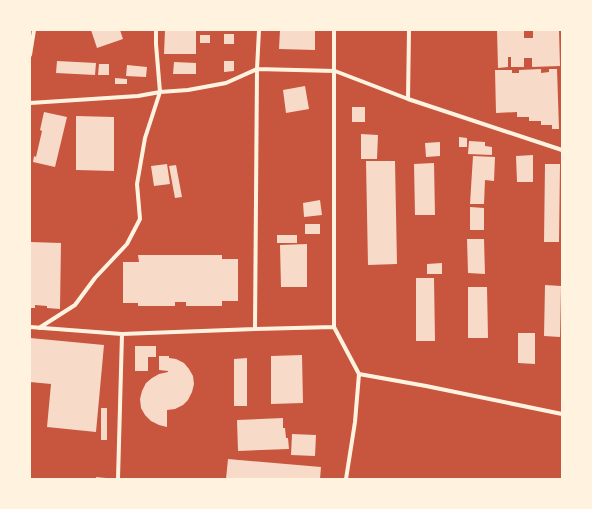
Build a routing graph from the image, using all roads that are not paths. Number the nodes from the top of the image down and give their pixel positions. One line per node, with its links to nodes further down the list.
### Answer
1 (34, 30): 6 (street)
2 (156, 30): 9 (street)
3 (259, 30): 7 (street)
4 (334, 30): 8 (street)
5 (409, 30): 10 (street)
6 (30, 55)
7 (257, 69): 8 (street); 9 (street); 16 (street)
8 (335, 71): 10 (street); 14 (street)
9 (160, 92): 11 (street); 15 (street)
10 (408, 99): 12 (street)
11 (30, 103)
12 (562, 150)
13 (30, 327): 15 (street)
14 (334, 327): 16 (street); 18 (street)
15 (39, 328): 17 (street)
16 (255, 329): 17 (street)
17 (122, 334): 20 (street)
18 (359, 374): 19 (street); 21 (street)
19 (562, 414)
20 (118, 479)
21 (346, 479)

